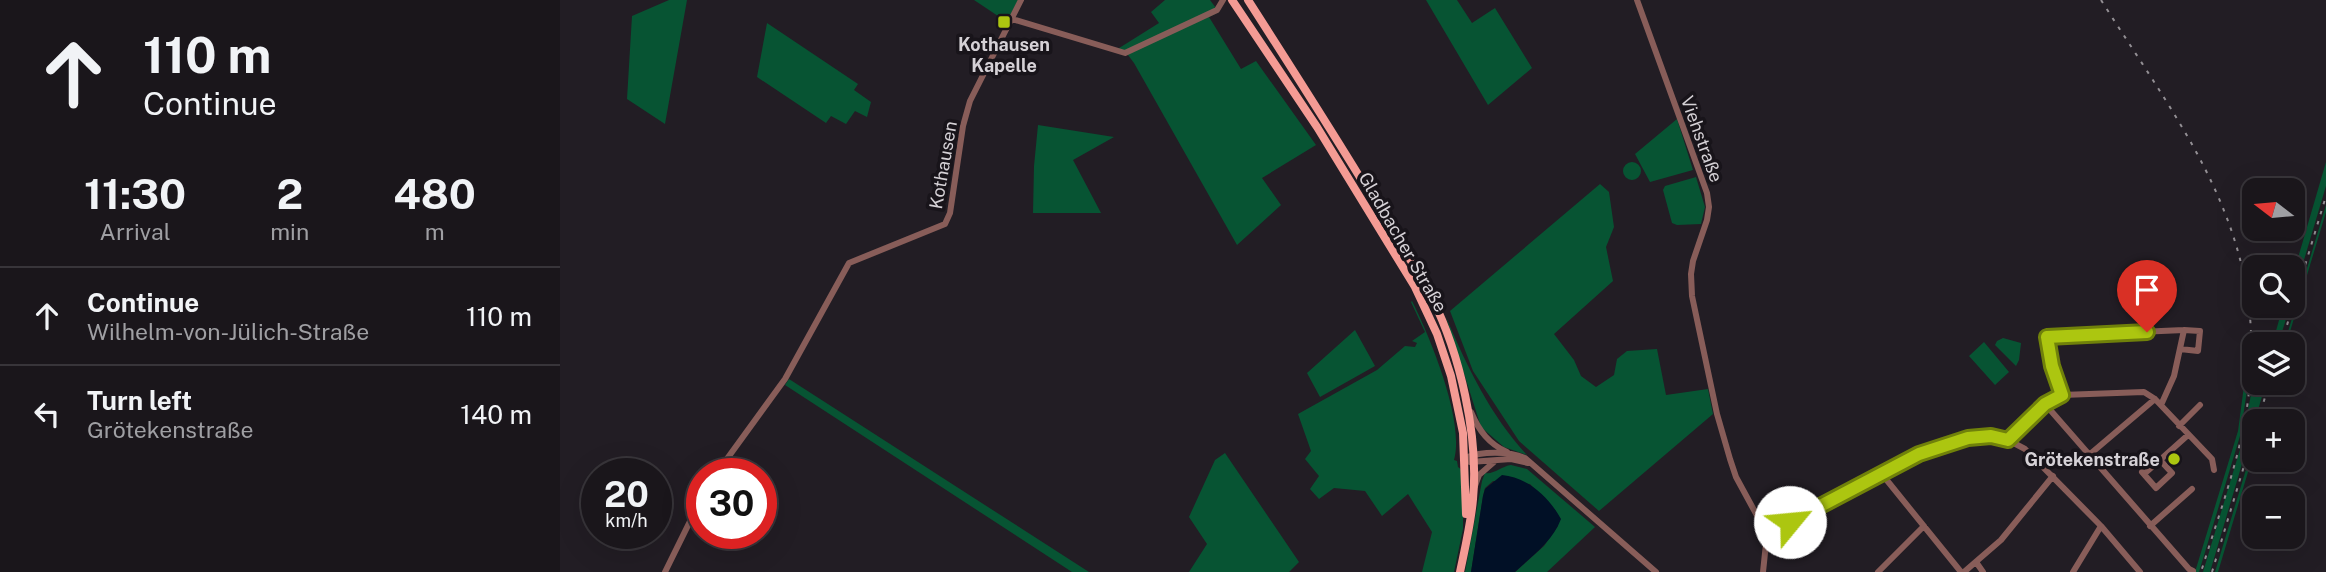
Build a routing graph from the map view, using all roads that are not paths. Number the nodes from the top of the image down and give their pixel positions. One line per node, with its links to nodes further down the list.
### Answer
1 (1021, 0): 6 (street, Kothausen)
2 (1222, 0): 6 (street)
3 (1232, 0): 21 (main road, Gladbacher Straße)
4 (1248, 0): 11 (main road, Gladbacher Straße)
5 (1637, 0): 34 (street, Viehstraße)
6 (1012, 19): 20 (street, Kothausen)
7 (2184, 330): 8 (street); 8 (street); 9 (street)
8 (2180, 349): 13 (street)
9 (2062, 395): 10 (street); 12 (street)
10 (2155, 399): 13 (street); 19 (street)
11 (1467, 403): 18 (street); 21 (main road, Gladbacher Straße)
12 (2045, 404): 17 (street); 19 (street)
13 (2161, 405): 15 (street)
14 (2200, 405): 15 (street)
15 (2179, 426): 16 (street)
16 (2188, 435): 22 (street); 25 (street)
17 (2008, 440): 26 (street); 27 (street)
18 (1512, 454): 21 (street); 24 (street)
19 (2089, 455): 32 (street)
20 (728, 458)
21 (1470, 458): 23 (street); 29 (main road); 35 (main road)
22 (2160, 460): 22 (street)
23 (1495, 462): 24 (street); 29 (street)
24 (1533, 464): 40 (street)
25 (2214, 470)
26 (1881, 473): 30 (street); 34 (street)
27 (2053, 475): 31 (street); 36 (street)
28 (2192, 489): 32 (street)
29 (1473, 491): 35 (main road)
30 (1924, 526): 42 (street); 43 (street)
31 (2101, 526): 45 (street); 46 (street)
32 (2150, 526): 37 (street)
33 (686, 530): 38 (street)
34 (1766, 534): 41 (street)
35 (1465, 545): 39 (main road)
36 (1976, 562): 43 (street); 44 (street)
37 (2193, 571)
38 (665, 572)
39 (1460, 572)
40 (1656, 572)
41 (1763, 572)
42 (1878, 572)
43 (1962, 572)
44 (1983, 572)
45 (2073, 572)
46 (2140, 572)

